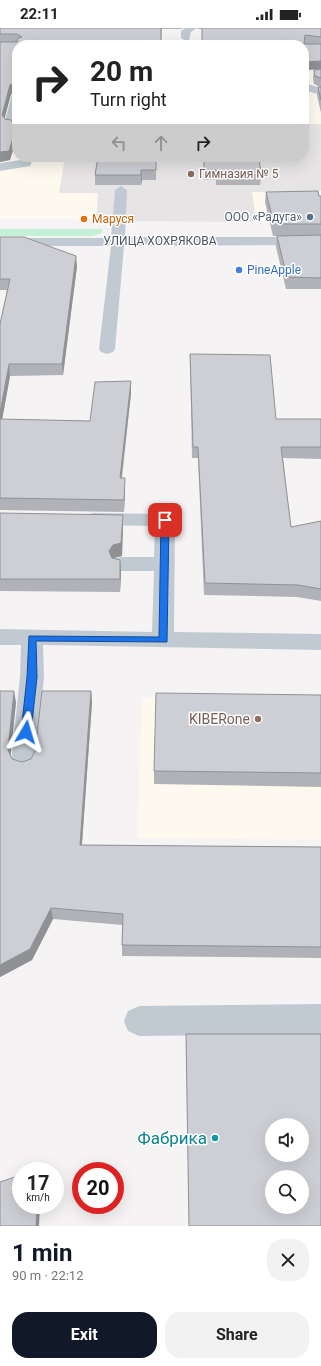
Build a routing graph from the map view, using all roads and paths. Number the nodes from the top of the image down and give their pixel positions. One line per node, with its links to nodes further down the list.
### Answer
1 (192, 28): 2 (street)
2 (186, 38)
3 (309, 88): 6 (street)
4 (6, 91): 5 (street)
5 (12, 92)
6 (321, 92)
7 (12, 116): 8 (street)
8 (12, 125)
9 (26, 162): 10 (street)
10 (0, 167)
11 (121, 190): 12 (street)
12 (118, 241): 13 (street, УЛИЦА ХОХРЯКОВА); 14 (street, УЛИЦА ХОХРЯКОВА); 15 (street)
13 (321, 241)
14 (0, 242)
15 (107, 349)
16 (71, 519): 18 (street)
17 (121, 564): 18 (street)
18 (164, 564): 21 (street)
19 (0, 637): 20 (street)
20 (32, 638): 21 (street); 23 (street)
21 (163, 640): 22 (street)
22 (321, 642)
23 (22, 762)
24 (321, 1019): 25 (street)
25 (139, 1022)

